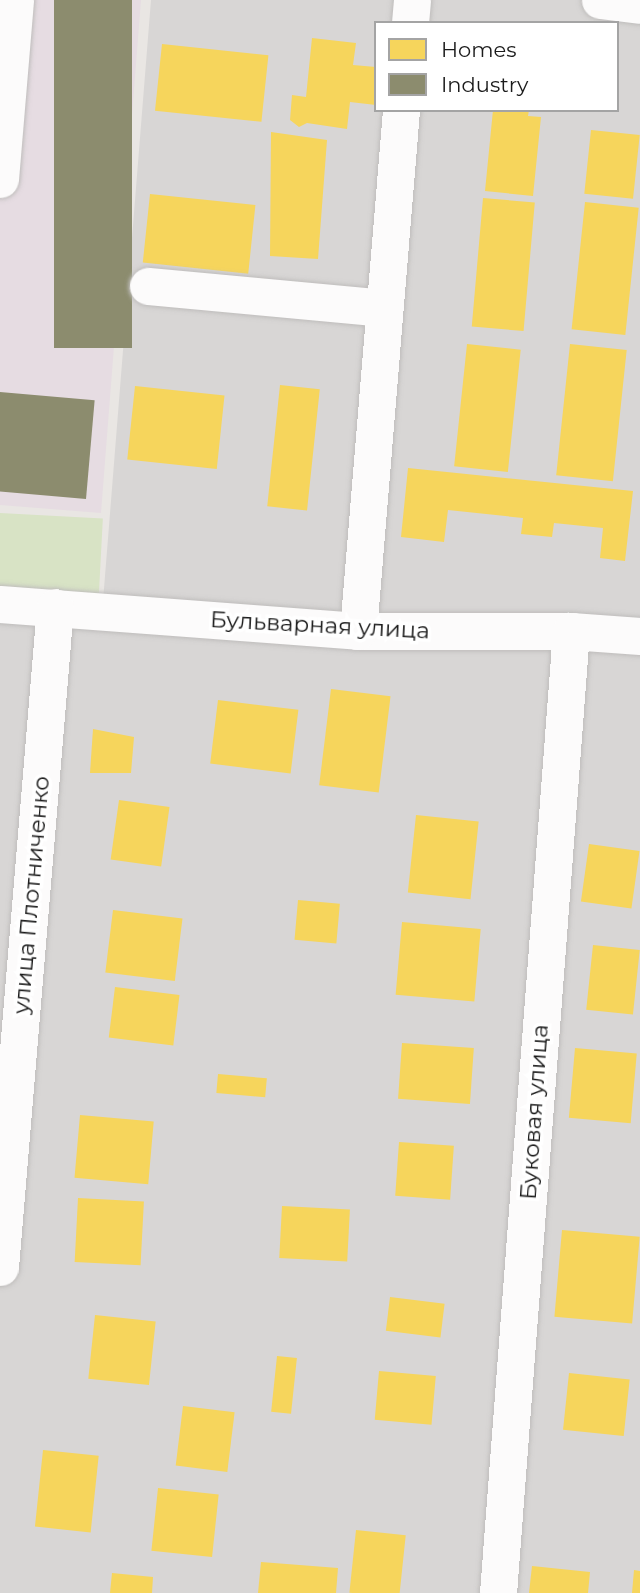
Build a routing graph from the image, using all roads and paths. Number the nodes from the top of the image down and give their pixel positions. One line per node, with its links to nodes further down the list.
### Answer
1 (15, 0): 7 (street)
2 (412, 0): 5 (street)
3 (600, 0): 4 (street)
4 (640, 5)
5 (410, 21)
6 (401, 112): 9 (street)
7 (0, 179)
8 (148, 286): 9 (street)
9 (383, 307): 12 (street)
10 (0, 604): 11 (street, Бульварная улица)
11 (55, 607): 12 (street, Бульварная улица); 15 (street, улица Плотниченко)
12 (358, 631): 13 (street, Бульварная улица)
13 (570, 631): 14 (street, Бульварная улица); 16 (street, Буковая улица)
14 (640, 636)
15 (0, 1267)
16 (498, 1593)

